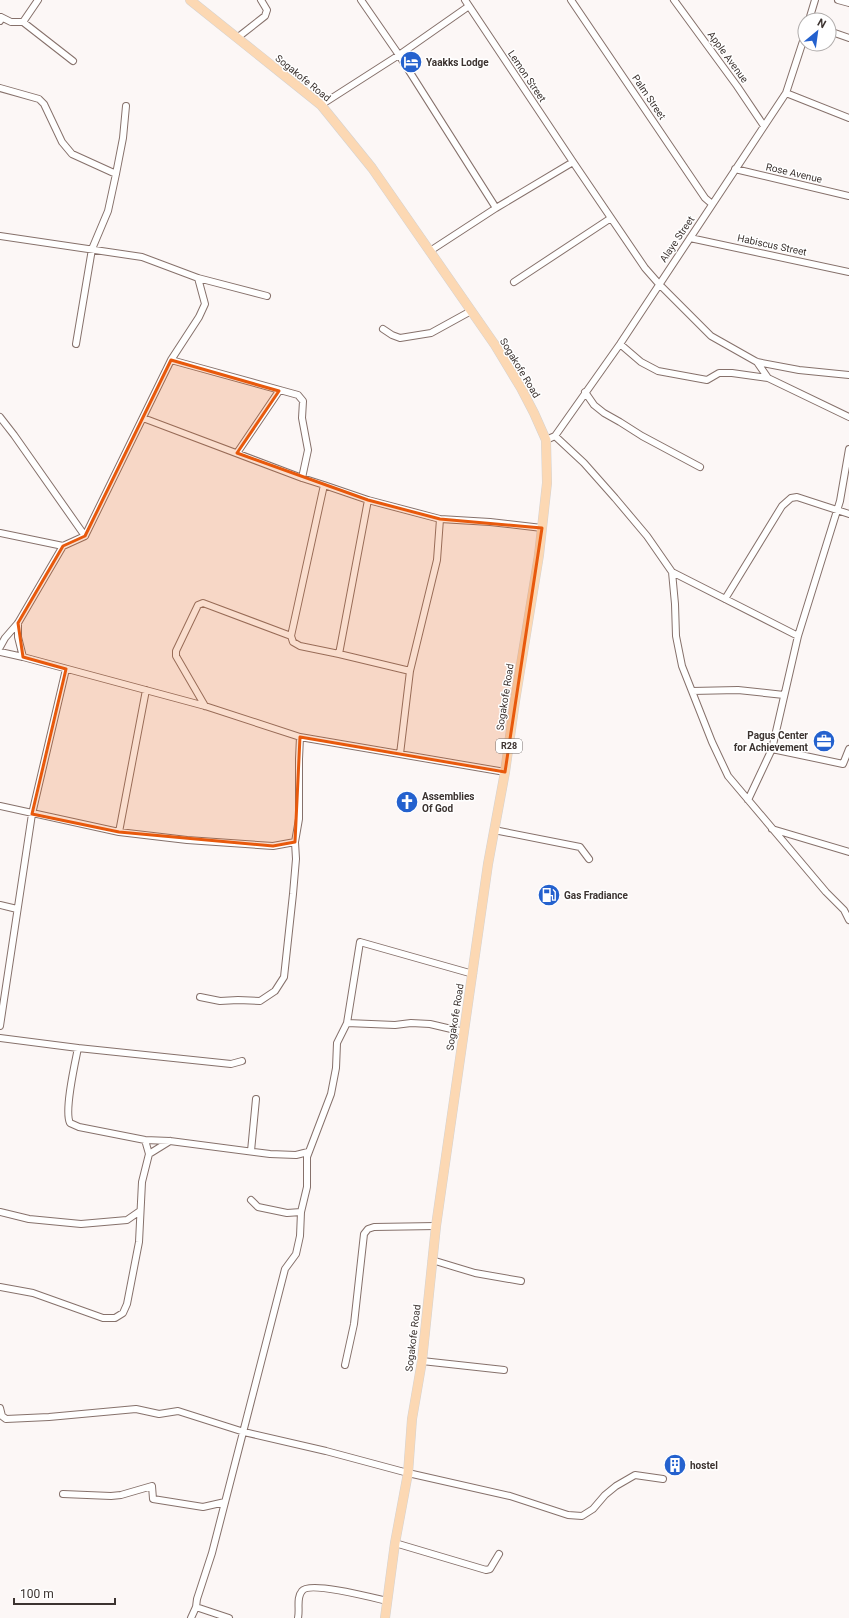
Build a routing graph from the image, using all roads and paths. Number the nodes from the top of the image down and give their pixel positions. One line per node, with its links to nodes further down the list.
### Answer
1 (38, 0): 14 (street)
2 (190, 0): 16 (main road, Sogakofe Road / R28)
3 (261, 0): 16 (street)
4 (361, 0): 19 (street)
5 (465, 0): 11 (street, Lemon Street)
6 (571, 0): 31 (street, Palm Street)
7 (674, 0): 26 (street, Apple Avenue)
8 (815, 0): 12 (street)
9 (838, 0): 10 (street)
10 (849, 3)
11 (468, 6): 19 (street); 27 (street, Lemon Street)
12 (811, 12)
13 (0, 17): 14 (street)
14 (23, 22): 20 (street)
15 (837, 34): 17 (street)
16 (237, 38): 23 (main road, Sogakofe Road / R28)
17 (849, 38)
18 (799, 52): 22 (street, Alaye Street)
19 (399, 55): 23 (street); 32 (street)
20 (73, 61)
21 (0, 88): 29 (street)
22 (786, 93): 25 (street); 26 (street, Alaye Street)
23 (321, 105): 37 (main road, Sogakofe Road / R28)
24 (126, 106): 29 (street)
25 (849, 118)
26 (764, 126): 28 (street, Alaye Street)
27 (573, 162): 32 (street); 33 (street, Lemon Street)
28 (735, 169): 30 (street, Rose Avenue); 31 (street, Alaye Street)
29 (116, 174): 36 (street)
30 (849, 196)
31 (712, 204): 35 (street, Alaye Street)
32 (496, 208): 37 (street)
33 (611, 218): 40 (street); 41 (street, Lemon Street)
34 (0, 236): 36 (street)
35 (690, 238): 38 (street, Habiscus Street); 41 (street, Alaye Street)
36 (92, 248): 39 (street); 45 (street)
37 (430, 251): 43 (main road, Sogakofe Road / R28)
38 (849, 272)
39 (198, 278): 42 (street); 47 (street)
40 (514, 282)
41 (659, 284): 46 (street, Alaye Street); 48 (street, Lemon Street)
42 (267, 296)
43 (471, 310): 44 (street); 57 (main road, Sogakofe Road / R28)
44 (384, 329)
45 (76, 344)
46 (620, 344): 50 (street); 52 (street, Alaye Street)
47 (171, 360): 51 (street); 55 (street)
48 (757, 362): 49 (street); 50 (street)
49 (849, 375)
50 (768, 378): 54 (street)
51 (279, 390): 59 (street); 61 (street)
52 (586, 392): 56 (street, Alaye Street); 60 (street)
53 (0, 417): 69 (street)
54 (849, 417)
55 (143, 418): 59 (street); 69 (street)
56 (556, 436): 57 (street); 71 (street)
57 (546, 440): 67 (main road, Sogakofe Road / R28)
58 (849, 449): 64 (street)
59 (237, 453): 61 (street)
60 (700, 467)
61 (302, 478): 62 (street)
62 (324, 485): 63 (street); 74 (street)
63 (368, 500): 66 (street); 78 (street)
64 (837, 511): 65 (street); 72 (street); 75 (street)
65 (849, 514)
66 (440, 519): 67 (street); 81 (street)
67 (542, 528): 90 (main road, Sogakofe Road / R28)
68 (0, 533): 70 (street)
69 (85, 536): 70 (street)
70 (63, 546): 73 (street)
71 (672, 572): 72 (street); 83 (street)
72 (725, 599): 75 (street)
73 (18, 624): 76 (street); 79 (street)
74 (291, 636): 78 (street); 85 (street)
75 (798, 636): 84 (street)
76 (0, 647)
77 (0, 652): 79 (street)
78 (339, 654): 81 (street)
79 (23, 657): 80 (street)
80 (66, 669): 82 (street); 93 (street)
81 (410, 671): 89 (street)
82 (146, 690): 85 (street); 96 (street)
83 (692, 691): 84 (street); 91 (street)
84 (784, 694): 87 (street)
85 (205, 706): 86 (street)
86 (300, 737): 89 (street); 97 (street)
87 (772, 749): 88 (street); 91 (street)
88 (849, 749)
89 (400, 754): 90 (street)
90 (505, 772): 95 (main road, Sogakofe Road / R28)
91 (748, 800): 94 (street)
92 (0, 806): 93 (street)
93 (32, 814): 96 (street); 101 (street)
94 (772, 829): 98 (street); 102 (street)
95 (494, 830): 99 (street); 104 (main road, Sogakofe Road / R28)
96 (119, 832): 97 (street)
97 (295, 842): 105 (street)
98 (849, 852)
99 (589, 859)
100 (0, 905): 101 (street)
101 (17, 909): 107 (street)
102 (846, 910): 103 (street)
103 (849, 920)
104 (473, 974): 106 (street); 108 (main road, Sogakofe Road / R28)
105 (200, 997)
106 (347, 1024): 108 (street); 116 (street)
107 (0, 1026)
108 (464, 1032): 122 (main road, Sogakofe Road / R28)
109 (0, 1038): 110 (street)
110 (78, 1048): 111 (street); 113 (street)
111 (242, 1061)
112 (256, 1099): 115 (street)
113 (145, 1140): 114 (street); 117 (street)
114 (170, 1141): 115 (street); 117 (street)
115 (251, 1151): 116 (street)
116 (308, 1152): 121 (street)
117 (149, 1154): 119 (street)
118 (251, 1200): 121 (street)
119 (140, 1211): 120 (street); 125 (street)
120 (0, 1212)
121 (301, 1212): 131 (street)
122 (436, 1226): 123 (main road, Sogakofe Road / R28); 127 (street)
123 (432, 1260): 124 (street); 126 (main road, Sogakofe Road / R28)
124 (521, 1281)
125 (0, 1287)
126 (422, 1361): 128 (street); 132 (main road, Sogakofe Road / R28)
127 (345, 1365)
128 (504, 1370)
129 (0, 1408): 130 (street)
130 (3, 1420): 131 (street)
131 (244, 1432): 132 (street); 135 (street)
132 (408, 1473): 133 (street); 136 (main road, Sogakofe Road / R28)
133 (663, 1479)
134 (63, 1494): 135 (street)
135 (225, 1502): 139 (street)
136 (395, 1543): 137 (street); 138 (main road, Sogakofe Road / R28)
137 (499, 1554)
138 (388, 1601): 142 (street); 143 (main road, Sogakofe Road / R28)
139 (196, 1607): 140 (street); 141 (street)
140 (191, 1618)
141 (229, 1618)
142 (298, 1618)
143 (385, 1618)

